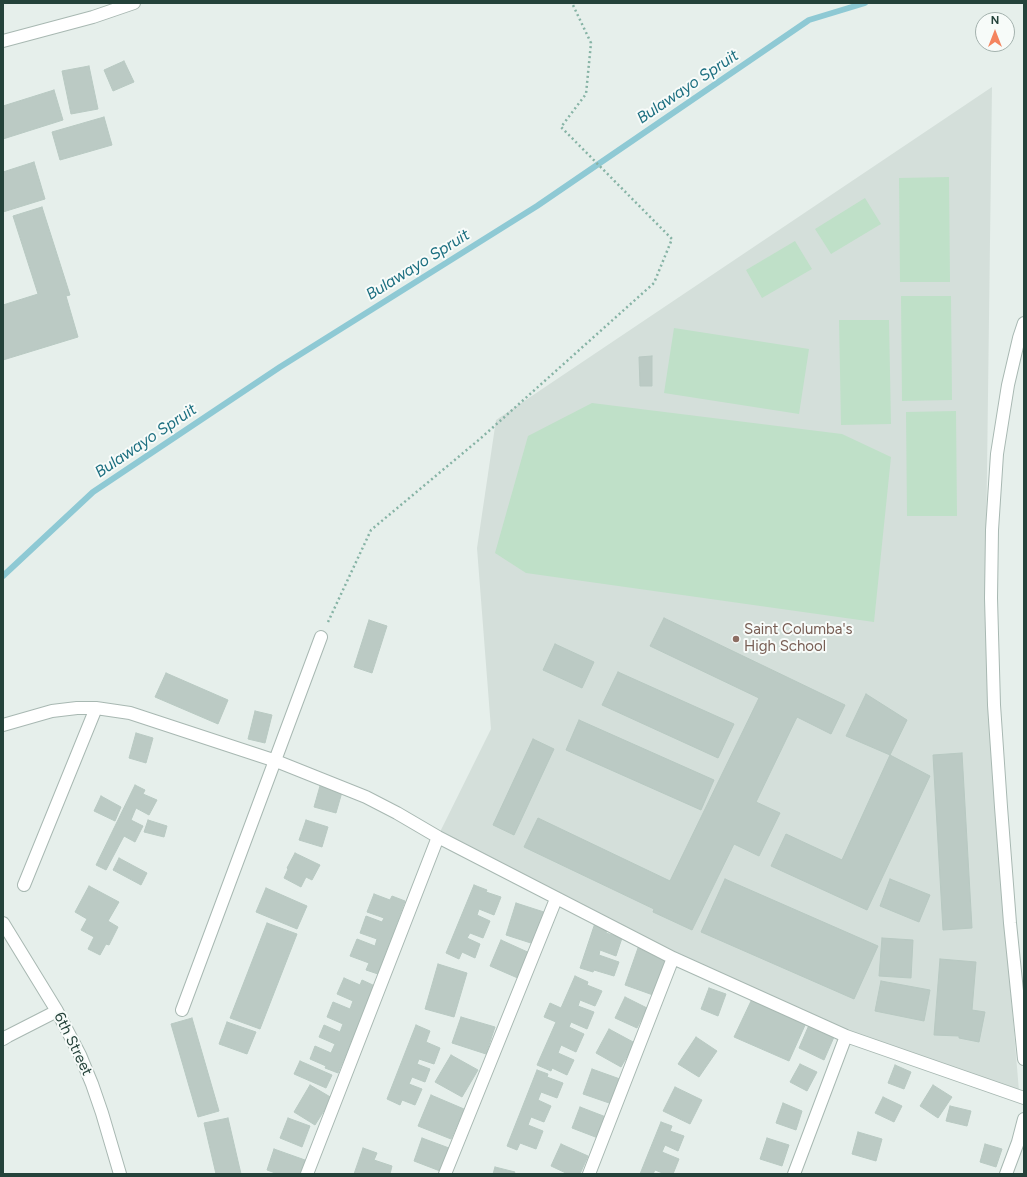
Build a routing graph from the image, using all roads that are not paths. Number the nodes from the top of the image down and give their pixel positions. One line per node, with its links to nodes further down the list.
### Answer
1 (134, 3): 2 (street)
2 (3, 41)
3 (1024, 323): 17 (street)
4 (321, 637): 7 (street)
5 (96, 708): 6 (street); 7 (street); 9 (street)
6 (3, 725)
7 (276, 761): 8 (street); 13 (street)
8 (438, 837): 10 (street); 21 (street)
9 (24, 885)
10 (556, 899): 12 (street); 22 (street)
11 (3, 923): 14 (street, 6th Street)
12 (672, 958): 15 (street); 23 (street)
13 (182, 1010)
14 (57, 1011): 16 (street); 20 (street, 6th Street)
15 (846, 1036): 18 (street); 24 (street)
16 (3, 1039)
17 (1024, 1059)
18 (1024, 1098)
19 (1024, 1119): 25 (street)
20 (120, 1174)
21 (307, 1174)
22 (445, 1174)
23 (589, 1174)
24 (794, 1174)
25 (1006, 1174)

